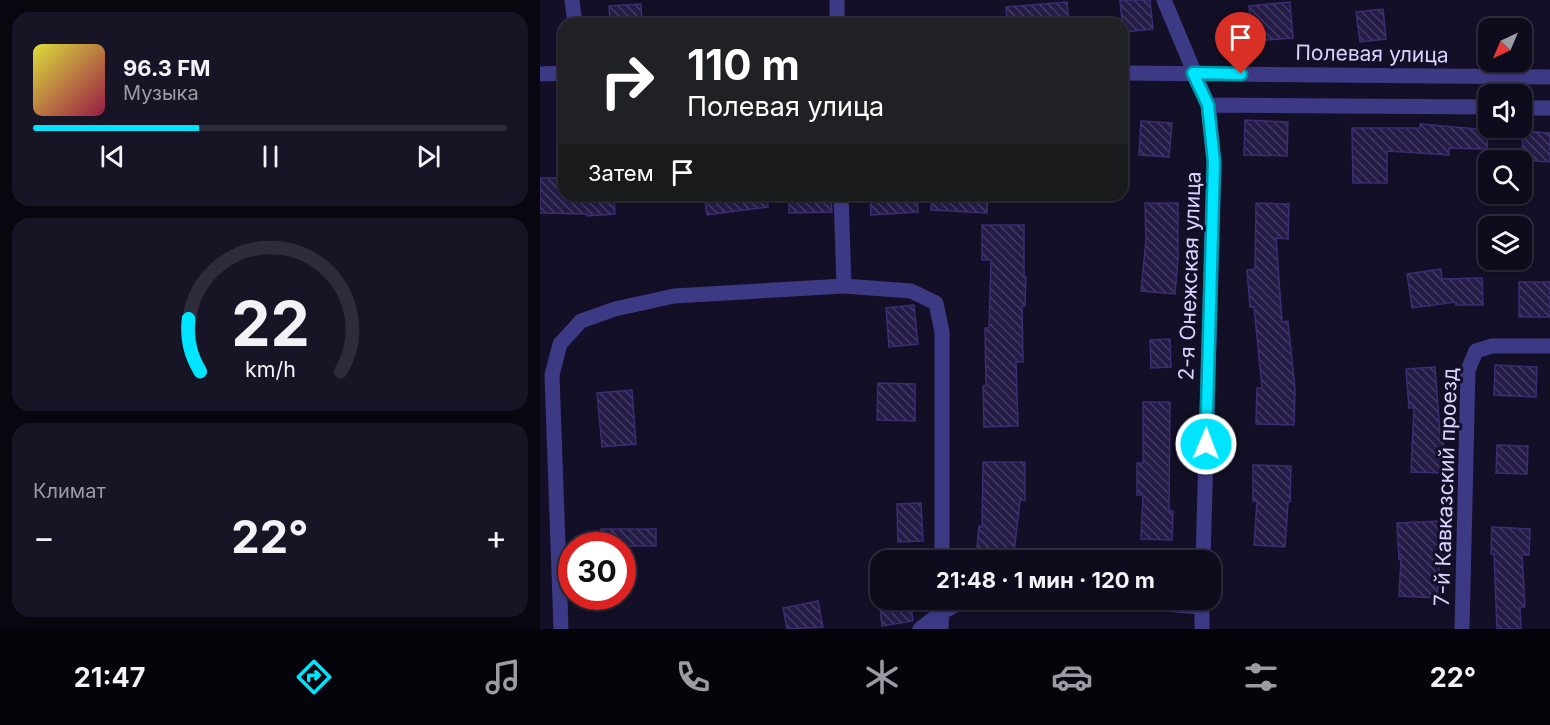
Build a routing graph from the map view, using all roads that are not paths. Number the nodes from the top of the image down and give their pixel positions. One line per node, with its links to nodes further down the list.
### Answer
1 (572, 0): 4 (street)
2 (837, 0): 5 (street)
3 (1164, 0): 7 (street, 2-я Онежская улица)
4 (574, 18)
5 (837, 18)
6 (1128, 73): 7 (street, Полевая улица)
7 (1193, 73): 10 (street, Полевая улица); 11 (street, 2-я Онежская улица)
8 (540, 74): 9 (street)
9 (558, 74)
10 (1550, 77)
11 (1208, 105): 12 (street); 19 (street, 2-я Онежская улица)
12 (1478, 107)
13 (1532, 108): 14 (street)
14 (1550, 108)
15 (841, 201): 16 (street)
16 (844, 286): 18 (street); 23 (street)
17 (1550, 346): 27 (street, 7-й Кавказский проезд)
18 (942, 550)
19 (1203, 550)
20 (938, 610): 24 (street)
21 (942, 610): 25 (street)
22 (1202, 610): 26 (street)
23 (561, 629)
24 (920, 629)
25 (941, 629)
26 (1202, 629)
27 (1462, 629)

